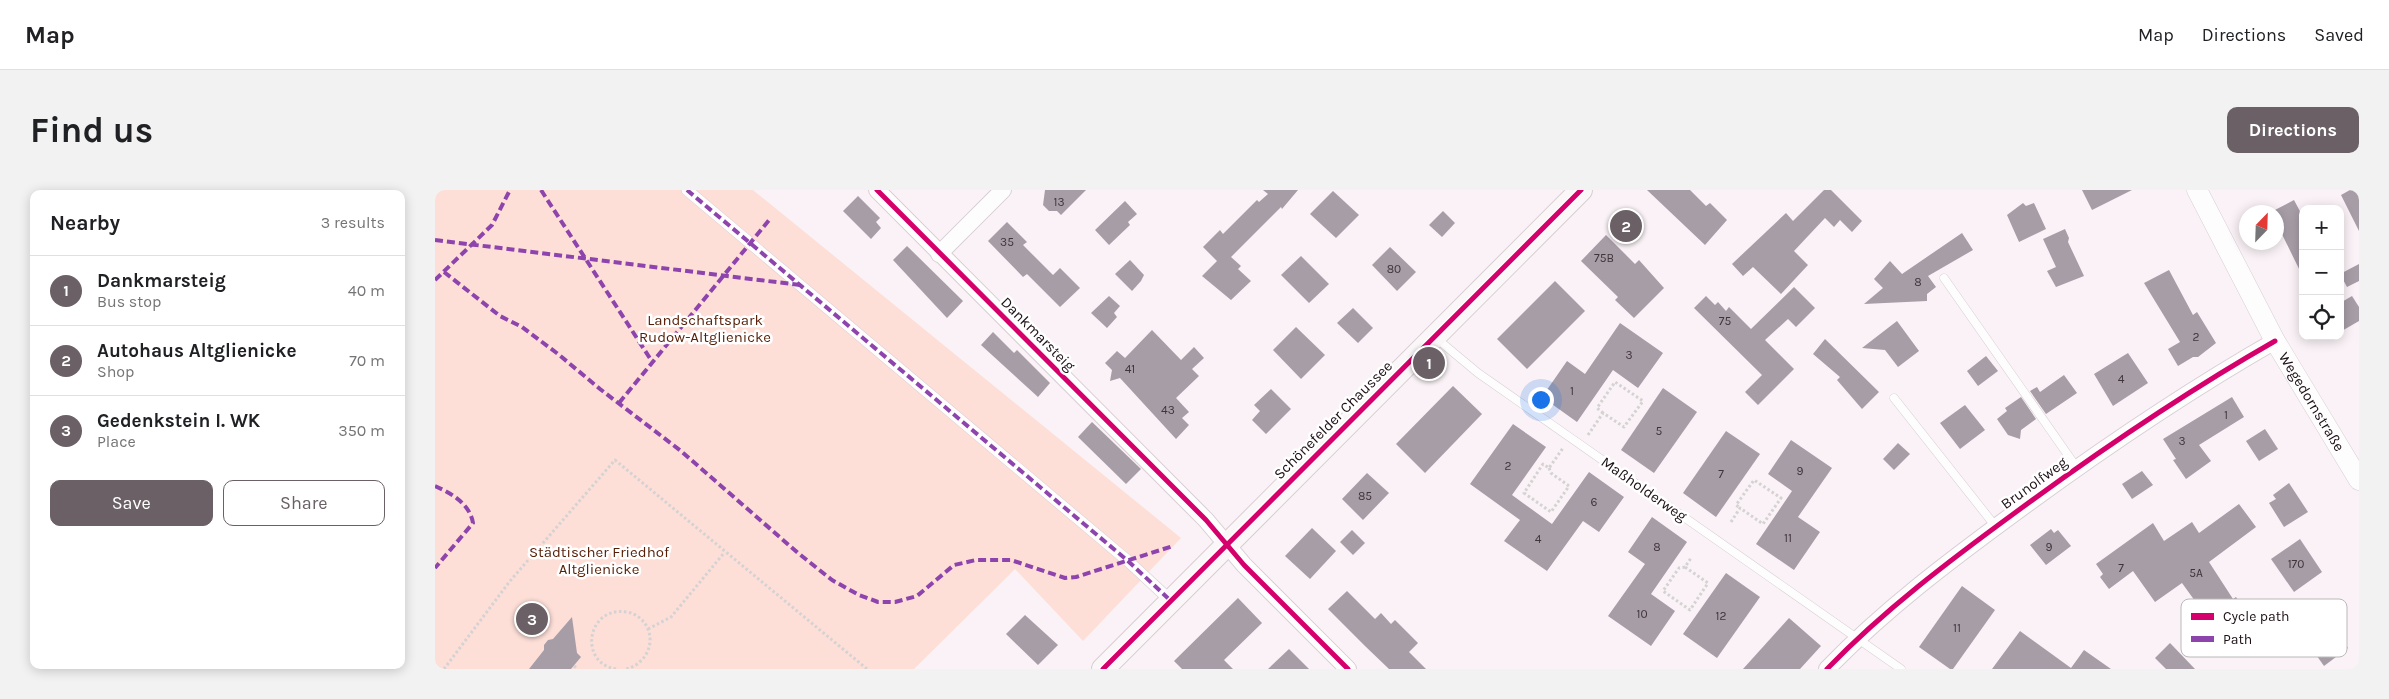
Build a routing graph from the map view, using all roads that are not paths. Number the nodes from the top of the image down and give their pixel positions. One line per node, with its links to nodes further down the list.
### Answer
1 (687, 190): 15 (street)
2 (877, 190): 6 (street, Dankmarsteig)
3 (1003, 190): 6 (street)
4 (1581, 190): 8 (main road, Schönefelder Chaussee)
5 (2197, 190): 9 (street, Wegedornstraße)
6 (939, 254): 14 (street, Dankmarsteig)
7 (1944, 278): 11 (lane)
8 (1435, 337): 14 (main road, Schönefelder Chaussee); 16 (lane, Maßholderweg)
9 (2275, 342): 11 (street, Brunolfweg); 12 (street, Wegedornstraße)
10 (1893, 398): 13 (lane)
11 (2077, 468): 13 (street, Brunolfweg)
12 (2359, 480)
13 (1995, 527): 16 (street, Brunolfweg)
14 (1225, 545): 15 (main road, Schönefelder Chaussee); 18 (street, Dankmarsteig)
15 (1171, 601): 17 (main road, Schönefelder Chaussee)
16 (1856, 638): 19 (street, Brunolfweg); 20 (lane, Maßholderweg)
17 (1103, 669)
18 (1348, 669)
19 (1827, 669)
20 (1901, 669)

